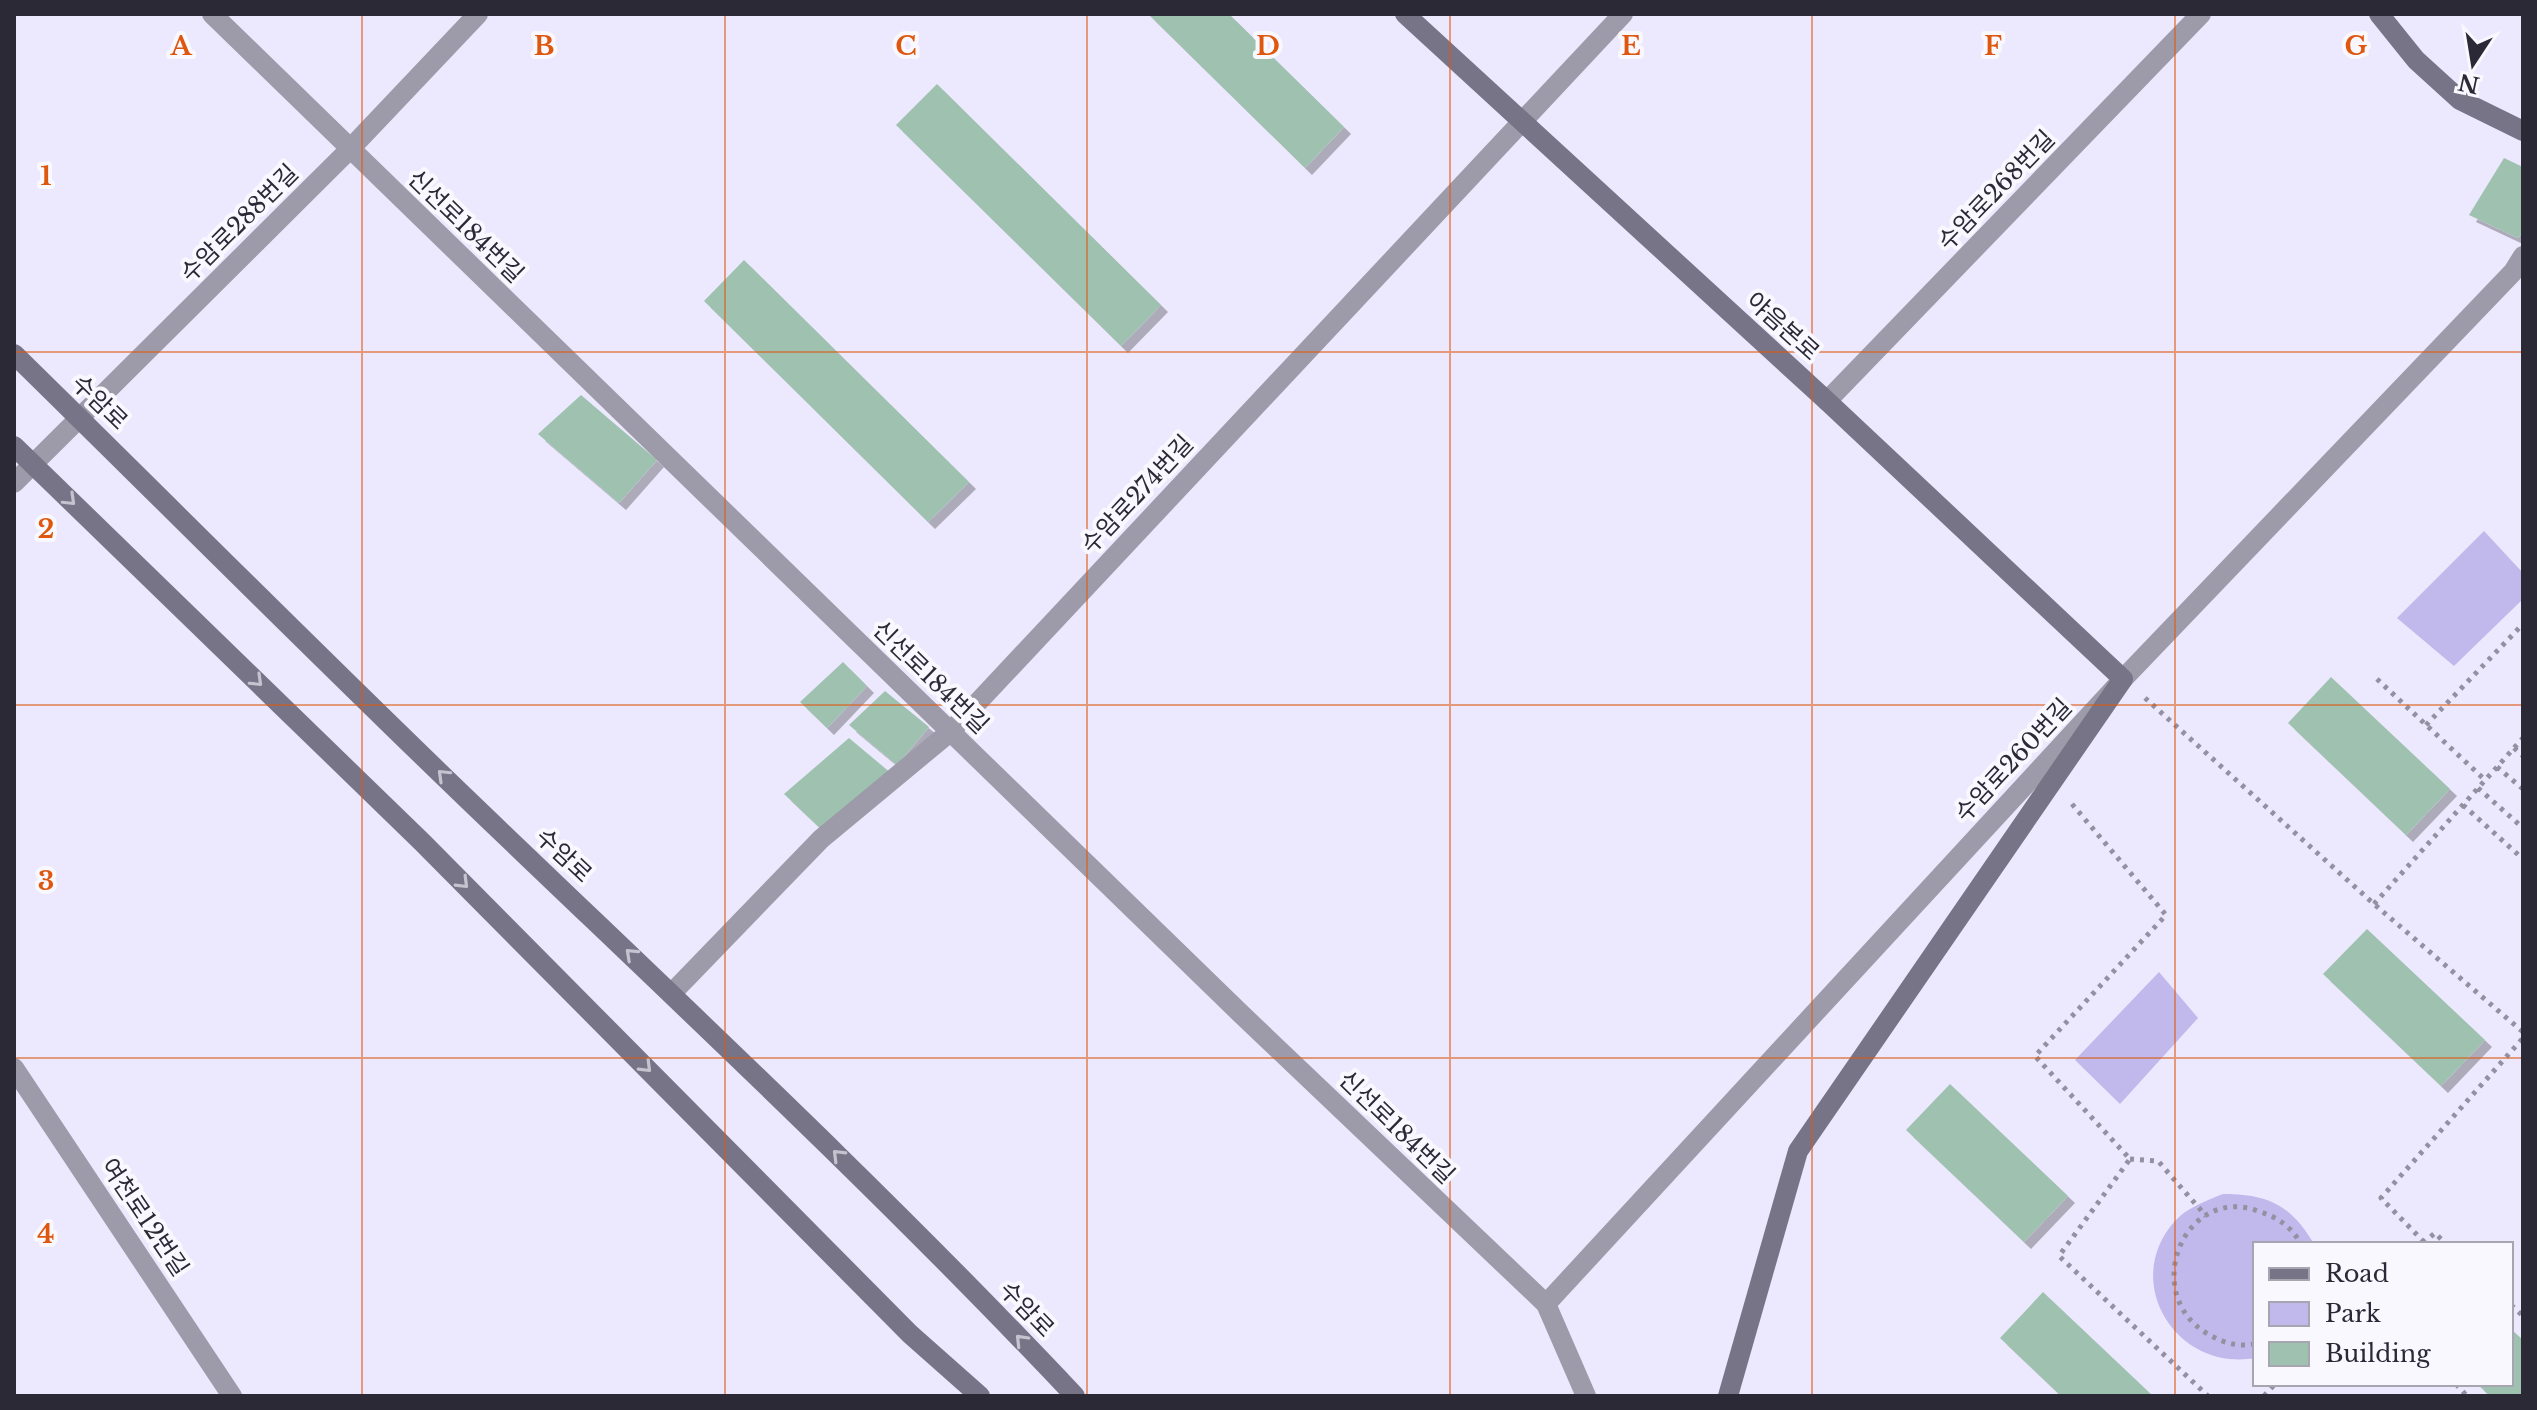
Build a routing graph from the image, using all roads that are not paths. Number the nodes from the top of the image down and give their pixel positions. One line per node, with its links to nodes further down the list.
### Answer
1 (212, 14): 9 (street, 신선로184번길)
2 (478, 14): 9 (street, 수암로288번길)
3 (1405, 14): 7 (main road, 야음본로)
4 (1623, 14): 7 (street, 수암로274번길)
5 (2201, 14): 12 (street, 수암로268번길)
6 (2379, 14): 8 (main road)
7 (1521, 123): 12 (main road, 야음본로); 18 (street, 수암로274번길)
8 (2523, 131)
9 (350, 149): 13 (street, 수암로288번길); 18 (street, 신선로184번길)
10 (2523, 256): 17 (street, 수암로260번길)
11 (14, 354): 13 (main road, 수암로)
12 (1827, 401): 17 (main road, 야음본로)
13 (80, 418): 15 (street, 수암로288번길); 19 (main road, 수암로, one-way to 13)
14 (14, 446): 15 (main road)
15 (33, 464): 16 (street); 23 (main road, one-way to 23)
16 (14, 483)
17 (2123, 679): 21 (street, 수암로260번길); 26 (main road)
18 (950, 732): 19 (street, 수암로274번길); 21 (street, 신선로184번길)
19 (672, 993): 24 (main road, 수암로, one-way to 19)
20 (14, 1068): 22 (street, 여천로12번길)
21 (1546, 1304): 25 (street, 신선로184번길)
22 (232, 1396)
23 (980, 1396)
24 (1075, 1396)
25 (1586, 1396)
26 (1728, 1396)

